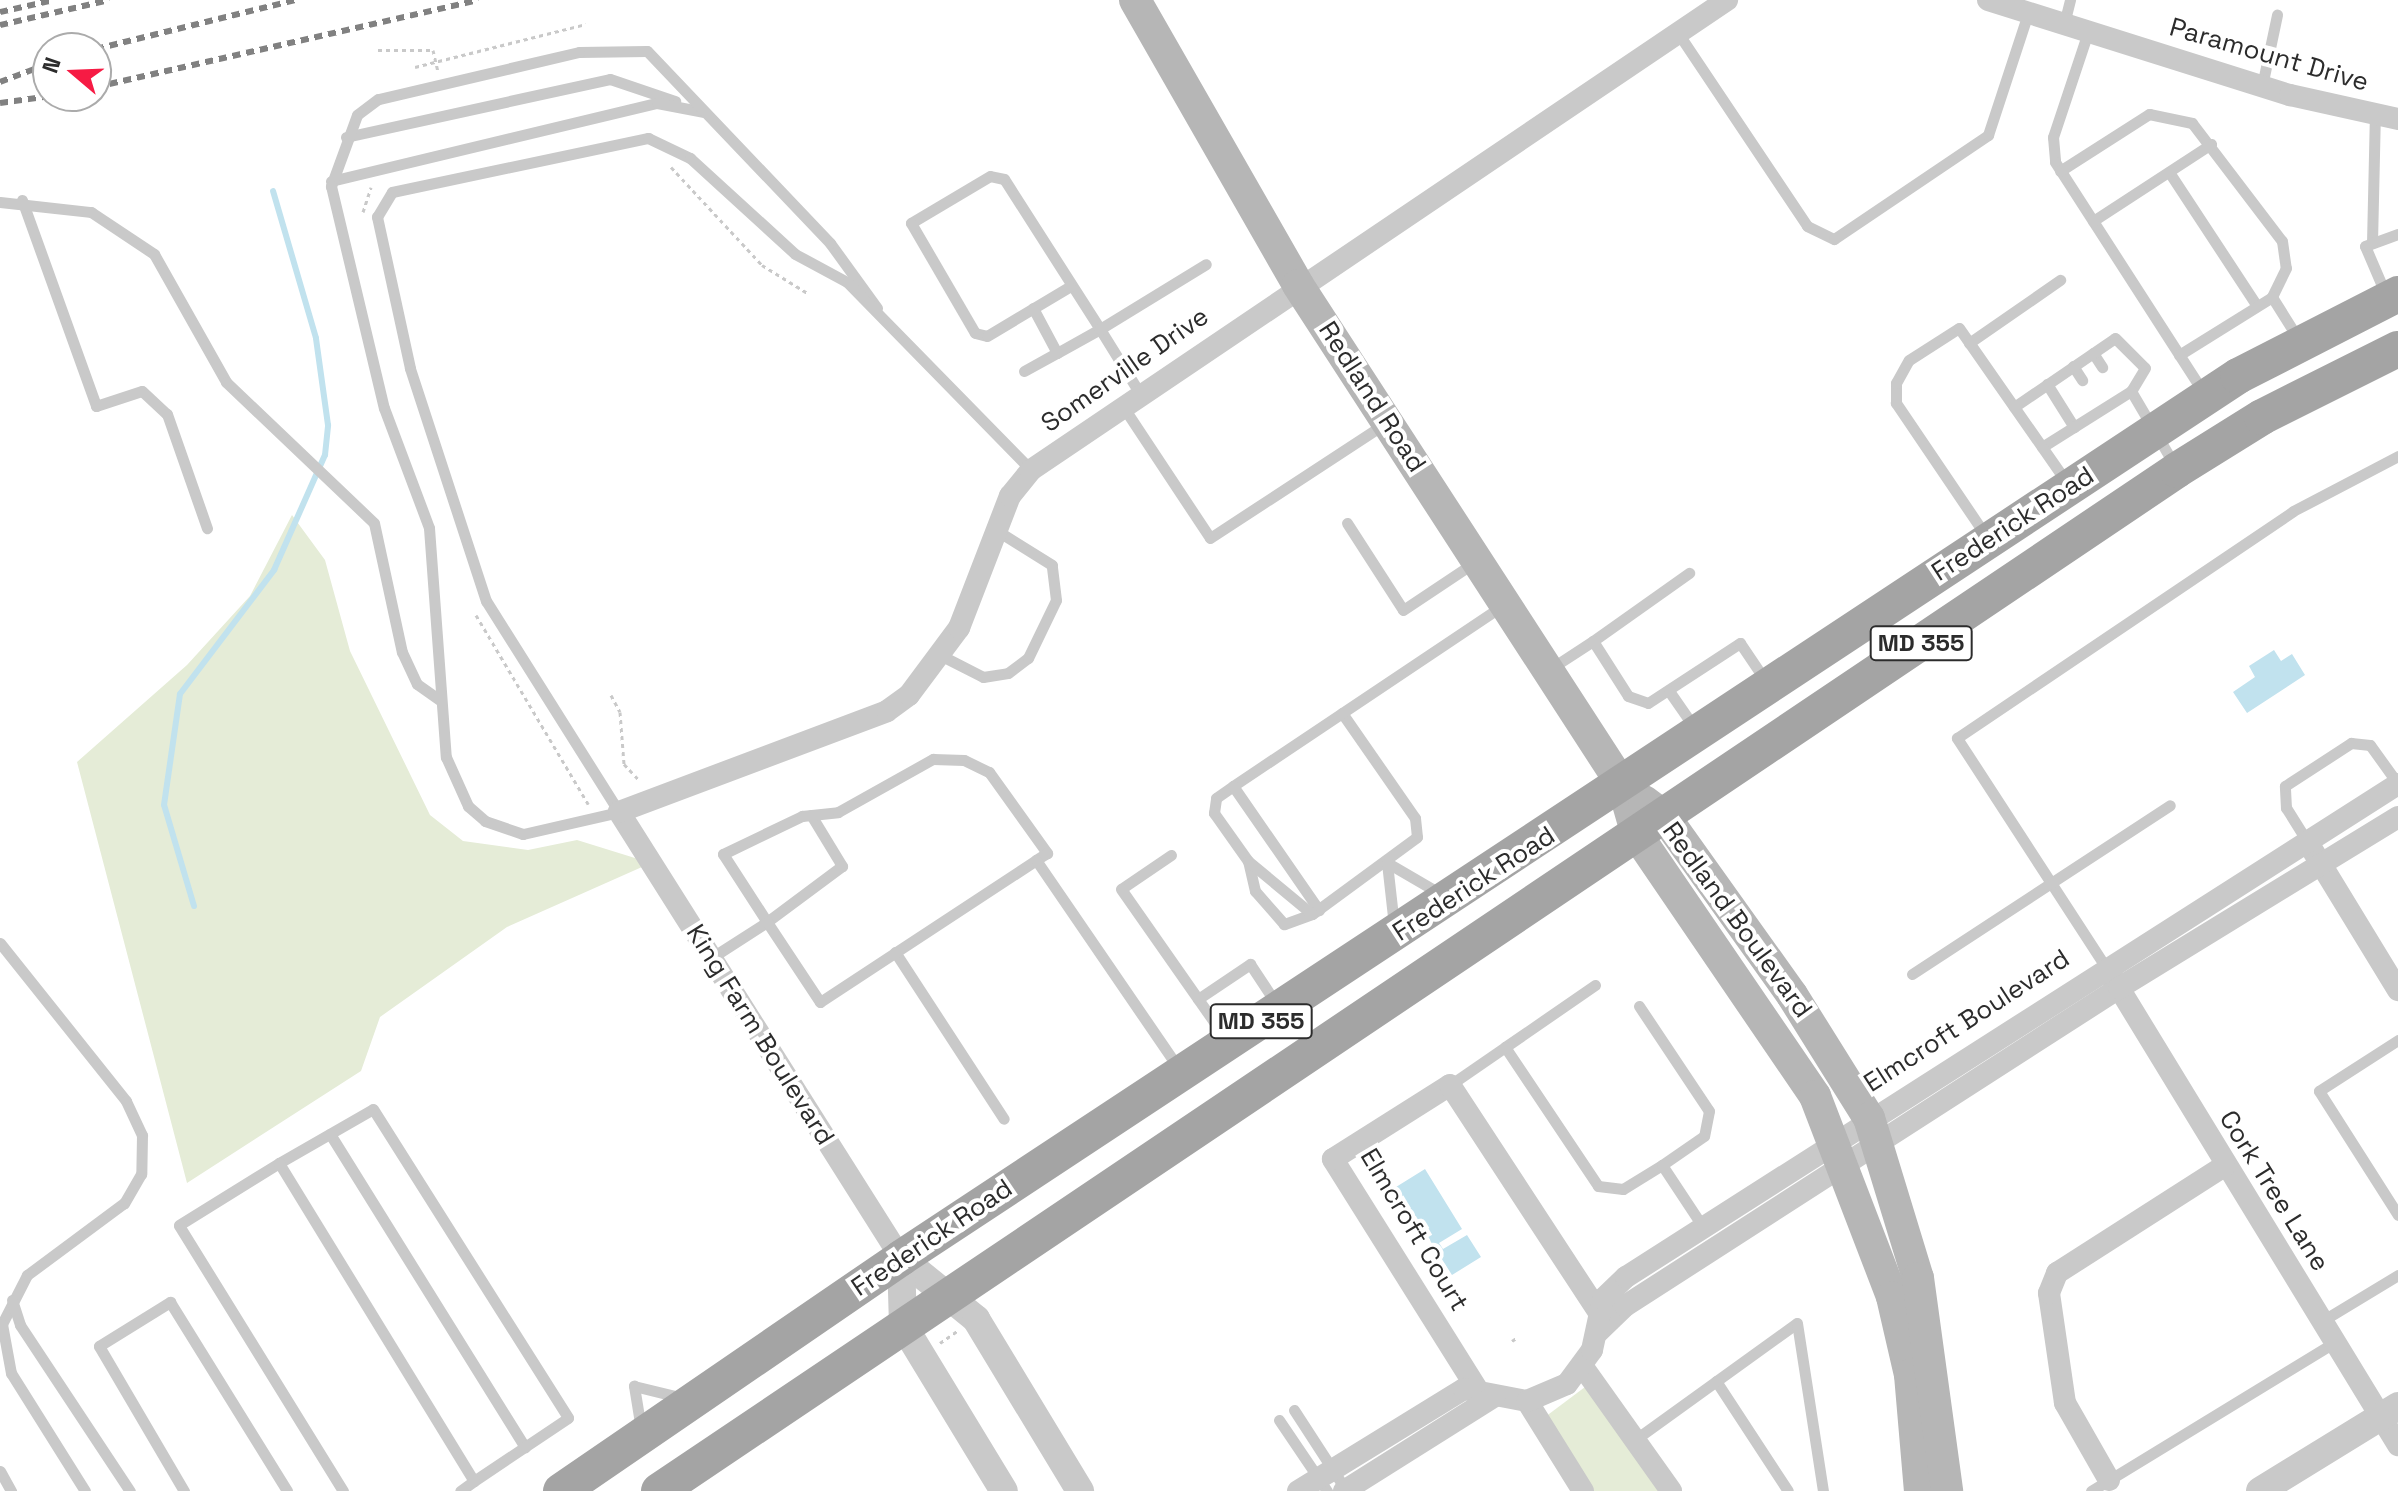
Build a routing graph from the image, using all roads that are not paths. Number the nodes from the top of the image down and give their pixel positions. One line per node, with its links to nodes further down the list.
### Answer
1 (1135, 0): 27 (main road, Redland Road)
2 (1727, 0): 9 (street, Somerville Drive)
3 (1988, 0): 5 (street, Paramount Drive)
4 (2070, 0): 7 (lane)
5 (2018, 7): 7 (street, Paramount Drive); 9 (lane)
6 (2277, 15): 10 (lane)
7 (2064, 24): 8 (street, Paramount Drive)
8 (2088, 32): 10 (street, Paramount Drive); 17 (lane)
9 (1678, 33): 27 (street, Somerville Drive)
10 (2262, 86): 12 (street, Paramount Drive)
11 (678, 103): 13 (lane); 15 (lane); 19 (lane)
12 (2375, 113): 14 (street, Paramount Drive); 24 (lane)
13 (709, 114): 15 (lane); 32 (lane)
14 (2398, 119)
15 (346, 137): 19 (lane)
16 (2211, 144): 17 (lane); 18 (lane); 30 (lane)
17 (2060, 171): 22 (lane)
18 (2169, 172): 22 (lane); 31 (lane)
19 (331, 181): 70 (lane)
20 (22, 200): 21 (lane); 59 (lane); 70 (lane)
21 (0, 202)
22 (2093, 221): 40 (lane)
23 (2398, 234): 24 (lane)
24 (2372, 243): 29 (lane)
25 (1206, 264): 34 (lane)
26 (2060, 280): 35 (lane)
27 (1298, 285): 48 (street, Somerville Drive); 50 (main road, Redland Road)
28 (1069, 287): 33 (lane); 33 (lane); 34 (lane)
29 (2393, 296): 36 (main road, Frederick Road / MD 355)
30 (2272, 297): 31 (lane); 36 (lane)
31 (2257, 306): 40 (lane)
32 (877, 308): 55 (lane); 77 (lane)
33 (1033, 308): 38 (lane)
34 (1100, 329): 38 (lane); 48 (lane)
35 (1969, 343): 49 (lane); 61 (lane)
36 (2301, 343): 47 (main road, Frederick Road / MD 355)
37 (2398, 349): 56 (main road, Frederick Road / MD 355)
38 (1057, 353): 43 (lane)
39 (2093, 353): 41 (lane); 42 (lane); 46 (lane)
40 (2179, 355): 47 (lane)
41 (2073, 366): 44 (lane); 45 (lane)
42 (2102, 367)
43 (1024, 371)
44 (2082, 380)
45 (2047, 384): 49 (lane); 51 (lane)
46 (2123, 393): 51 (lane); 52 (lane)
47 (2206, 397): 52 (main road, Frederick Road / MD 355)
48 (1131, 398): 50 (lane); 55 (street, Somerville Drive)
49 (2014, 407): 53 (lane)
50 (1388, 421): 62 (main road, Redland Road)
51 (2074, 427): 53 (lane)
52 (2154, 432): 56 (lane); 57 (main road, Frederick Road / MD 355)
53 (2042, 447): 57 (lane)
54 (2398, 456): 87 (lane)
55 (1031, 470): 60 (street, Somerville Drive)
56 (2177, 470): 80 (main road, Frederick Road / MD 355)
57 (2069, 487): 61 (main road, Frederick Road / MD 355)
58 (1347, 523): 62 (lane)
59 (207, 528)
60 (996, 530): 66 (street, Somerville Drive); 66 (lane)
61 (1989, 539): 68 (main road, Frederick Road / MD 355)
62 (1478, 559): 64 (main road, Redland Road)
63 (1689, 573): 65 (lane)
64 (1507, 602): 67 (main road, Redland Road); 71 (lane)
65 (1593, 641): 67 (lane); 69 (lane)
66 (942, 656): 77 (street, Somerville Drive)
67 (1550, 669): 75 (main road, Redland Road)
68 (1769, 687): 69 (lane); 72 (main road, Frederick Road / MD 355)
69 (1669, 691): 72 (lane)
70 (441, 701): 77 (lane)
71 (1342, 713): 74 (lane); 85 (lane)
72 (1699, 735): 75 (main road, Frederick Road / MD 355)
73 (2398, 784): 81 (street, Elmcroft Boulevard); 81 (lane)
74 (1233, 786): 84 (lane); 89 (lane)
75 (1623, 786): 80 (main road, Redland Boulevard); 88 (main road, Frederick Road / MD 355)
76 (2170, 805): 87 (lane)
77 (619, 812): 94 (street, King Farm Boulevard)
78 (811, 815): 83 (lane); 90 (lane); 90 (lane)
79 (2398, 817): 86 (street, Elmcroft Boulevard)
80 (1651, 826): 109 (main road, Redland Boulevard); 111 (main road, Redland Boulevard); 120 (main road, Frederick Road / MD 355)
81 (2305, 838): 86 (street); 95 (street, Elmcroft Boulevard)
82 (1171, 855): 100 (lane)
83 (1036, 860): 93 (lane); 106 (lane)
84 (1248, 861): 89 (lane); 89 (lane)
85 (1386, 862): 88 (lane); 89 (lane); 91 (lane)
86 (2320, 863): 98 (street, Elmcroft Boulevard); 99 (street)
87 (2050, 885): 95 (lane); 96 (lane)
88 (1454, 897): 91 (main road, Frederick Road / MD 355)
89 (1316, 912)
90 (767, 922): 93 (lane); 94 (lane)
91 (1392, 937): 102 (main road, Frederick Road / MD 355)
92 (0, 943): 119 (lane)
93 (895, 952): 108 (lane)
94 (711, 958): 117 (street, King Farm Boulevard)
95 (2105, 966): 98 (street, Cork Tree Lane); 109 (street, Elmcroft Boulevard)
96 (1912, 974)
97 (1595, 985): 105 (lane)
98 (2119, 988): 109 (street, Elmcroft Boulevard); 114 (street, Cork Tree Lane)
99 (2398, 990)
100 (1198, 999): 102 (lane); 104 (lane)
101 (1639, 1006): 113 (lane)
102 (1280, 1008): 104 (main road, Frederick Road / MD 355)
103 (2398, 1040): 115 (lane)
104 (1228, 1043): 106 (main road, Frederick Road / MD 355)
105 (1505, 1047): 107 (lane); 113 (lane)
106 (1183, 1074): 117 (main road, Frederick Road / MD 355)
107 (1450, 1085): 122 (street); 127 (street, Elmcroft Court)
108 (1004, 1119)
109 (1874, 1131): 111 (street, Elmcroft Boulevard); 156 (main road, Redland Boulevard)
110 (330, 1134): 112 (lane); 134 (lane); 134 (lane)
111 (1841, 1152): 116 (street, Elmcroft Boulevard); 122 (street, Elmcroft Boulevard); 155 (main road, Redland Boulevard)
112 (279, 1163): 136 (lane); 144 (lane)
113 (1662, 1165): 116 (lane)
114 (2224, 1166): 121 (street, Cork Tree Lane); 138 (street)
115 (2398, 1215)
116 (1703, 1227): 122 (street, Elmcroft Boulevard)
117 (901, 1258): 120 (street, King Farm Boulevard); 123 (street); 146 (main road, Frederick Road / MD 355)
118 (2398, 1275): 121 (lane)
119 (12, 1300): 140 (lane); 141 (lane)
120 (959, 1308): 123 (main road, Frederick Road / MD 355); 149 (street, King Farm Boulevard)
121 (2322, 1321): 124 (street, Cork Tree Lane)
122 (1598, 1322): 125 (street, Elmcroft Boulevard)
123 (903, 1325): 147 (main road, Frederick Road / MD 355); 148 (street)
124 (2335, 1342): 130 (street, Cork Tree Lane); 138 (lane)
125 (1583, 1367): 128 (street, Elmcroft Boulevard); 132 (street)
126 (1716, 1381): 132 (lane); 153 (lane); 154 (lane)
127 (1487, 1394): 128 (street); 137 (street)
128 (1527, 1401): 151 (street)
129 (1294, 1410): 137 (lane)
130 (2389, 1411): 133 (street, Cork Tree Lane); 157 (street)
131 (1279, 1420): 137 (lane)
132 (1636, 1439): 152 (street)
133 (2398, 1445)
134 (525, 1447): 136 (lane)
135 (0, 1471): 139 (lane)
136 (474, 1481): 145 (lane)
137 (1334, 1484): 150 (street)
138 (2100, 1485)
139 (11, 1491)
140 (85, 1491)
141 (130, 1491)
142 (184, 1491): 143 (lane)
143 (287, 1491)
144 (343, 1491)
145 (460, 1491)
146 (561, 1491)
147 (659, 1491)
148 (1004, 1491)
149 (1080, 1491)
150 (1298, 1491)
151 (1583, 1491)
152 (1671, 1491)
153 (1788, 1491)
154 (1823, 1491)
155 (1920, 1491)
156 (1947, 1491)
157 (2260, 1491)

